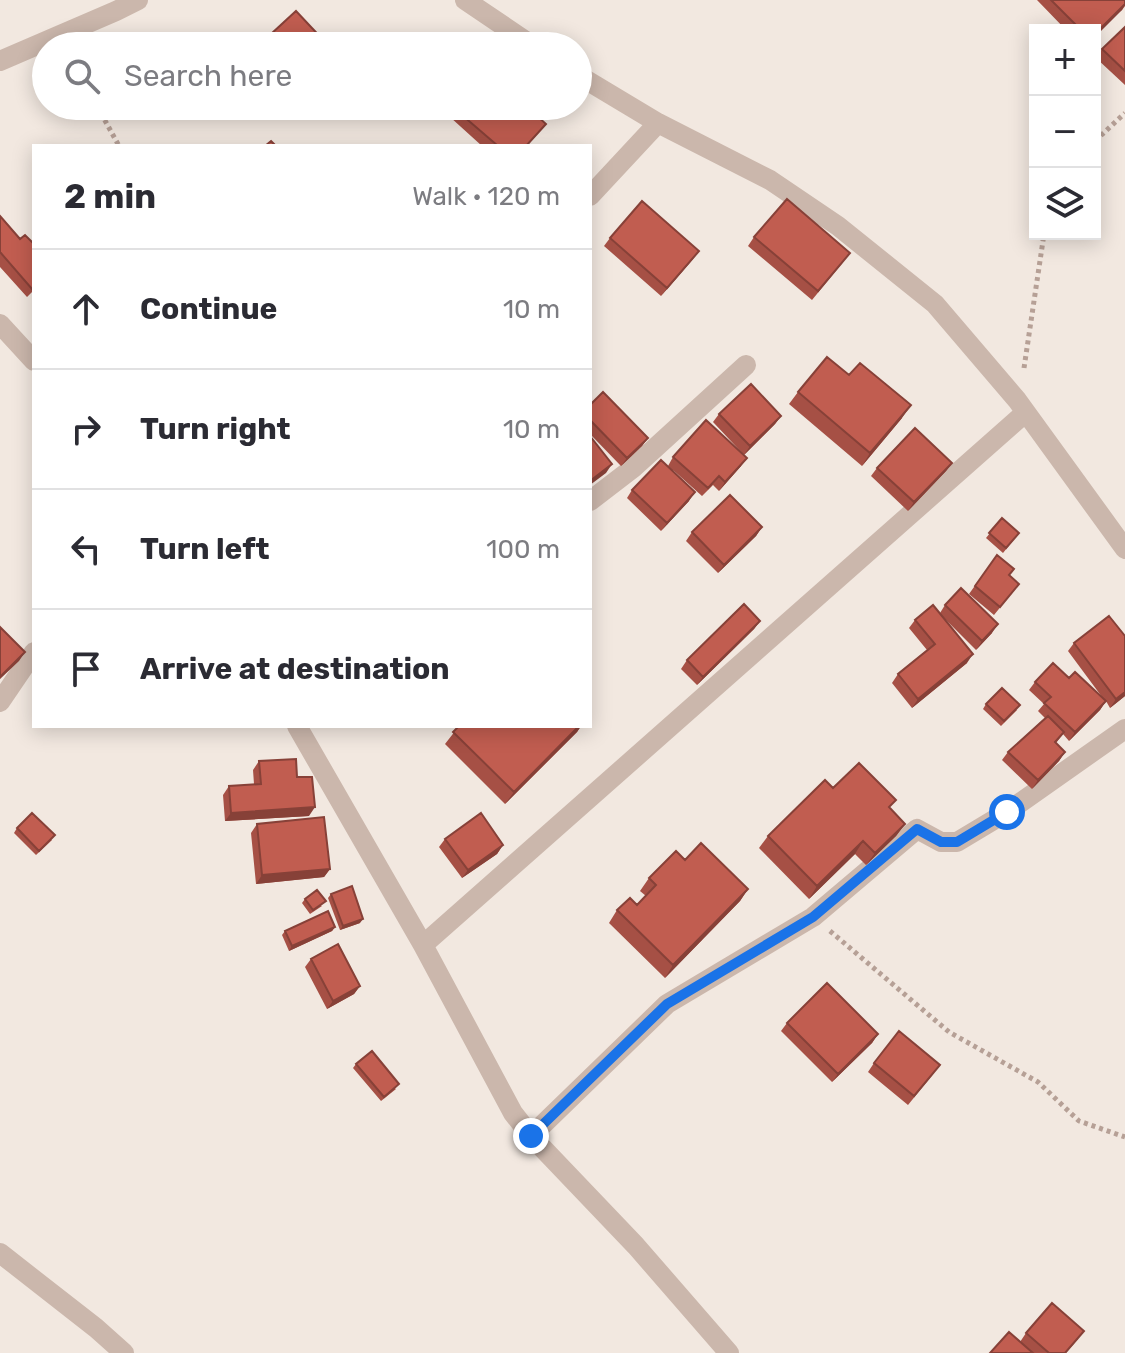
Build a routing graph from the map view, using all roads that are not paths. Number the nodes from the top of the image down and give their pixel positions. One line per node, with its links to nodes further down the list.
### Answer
1 (138, 0): 3 (street)
2 (465, 0): 4 (street)
3 (67, 32)
4 (512, 32)
5 (32, 47): 6 (street)
6 (0, 61)
7 (592, 83): 8 (street)
8 (658, 123): 9 (street); 13 (street)
9 (592, 194)
10 (0, 324): 11 (street)
11 (32, 359)
12 (746, 365): 14 (street)
13 (1021, 406): 15 (street); 20 (street)
14 (592, 499)
15 (1125, 549)
16 (32, 655): 17 (street)
17 (0, 702)
18 (298, 728): 20 (street)
19 (1125, 729): 21 (street)
20 (423, 945): 21 (street)
21 (531, 1136): 24 (street)
22 (0, 1253): 23 (street)
23 (124, 1353)
24 (729, 1353)

